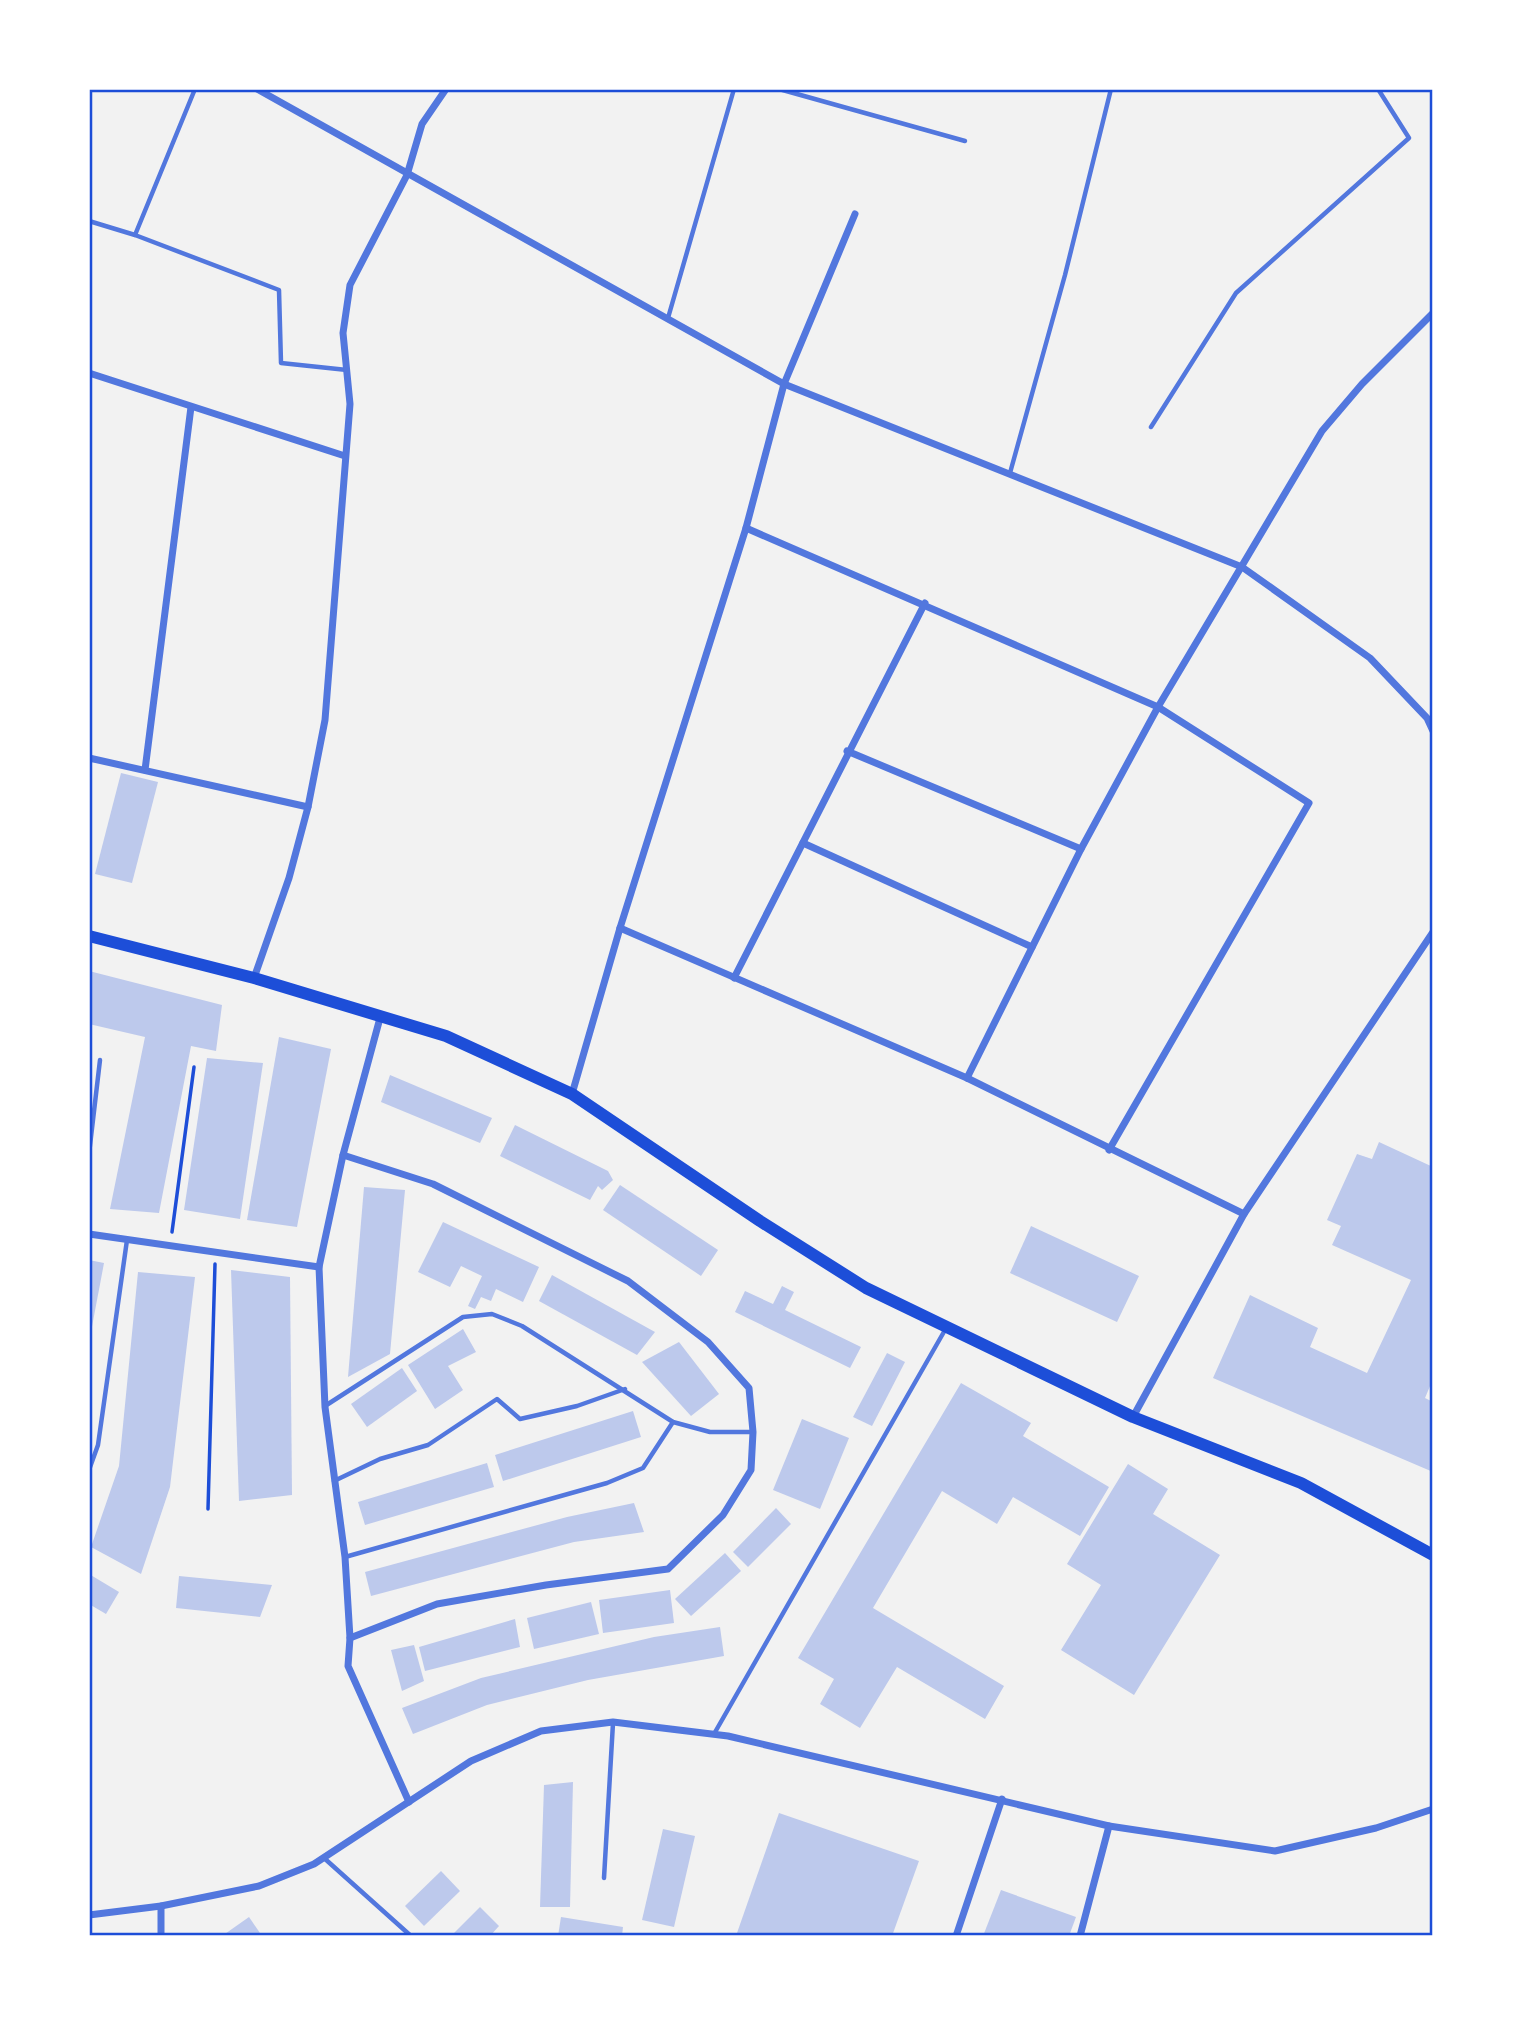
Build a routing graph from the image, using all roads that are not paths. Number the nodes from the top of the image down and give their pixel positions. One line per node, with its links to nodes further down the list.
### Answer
1 (195, 89): 12 (lane)
2 (257, 89): 9 (street)
3 (734, 89): 14 (lane)
4 (779, 89): 8 (lane)
5 (1111, 89): 21 (lane)
6 (1378, 89): 19 (lane)
7 (442, 90): 9 (street)
8 (965, 141)
9 (407, 175): 14 (street); 15 (street)
10 (855, 214): 17 (street)
11 (89, 221): 12 (lane)
12 (135, 235): 15 (lane)
13 (1433, 313): 23 (street)
14 (667, 319): 17 (street)
15 (347, 370): 20 (street)
16 (89, 373): 18 (street)
17 (784, 384): 21 (street); 22 (street)
18 (191, 407): 20 (street); 29 (street)
19 (1151, 427)
20 (345, 457): 30 (street)
21 (1010, 474): 23 (street)
22 (746, 528): 24 (street); 33 (street)
23 (1242, 567): 25 (street); 26 (street)
24 (925, 603): 25 (street); 27 (street)
25 (1158, 707): 32 (street); 43 (street)
26 (1433, 731)
27 (846, 751): 31 (street); 32 (street)
28 (89, 758): 29 (street)
29 (145, 770): 30 (street)
30 (307, 807): 37 (street)
31 (803, 843): 36 (street); 38 (street)
32 (1082, 849): 36 (street)
33 (620, 928): 38 (street); 42 (street)
34 (1433, 932): 46 (street)
35 (89, 936): 37 (main road)
36 (1032, 947): 41 (street)
37 (254, 978): 39 (main road)
38 (734, 978): 41 (street)
39 (380, 1017): 42 (main road); 45 (street)
40 (100, 1060): 44 (lane)
41 (967, 1078): 43 (street)
42 (572, 1094): 50 (main road)
43 (1109, 1150): 46 (street)
44 (89, 1154)
45 (344, 1155): 49 (street); 55 (street)
46 (1244, 1214): 53 (street)
47 (89, 1234): 48 (street)
48 (128, 1239): 49 (street); 56 (lane)
49 (319, 1267): 52 (street)
50 (947, 1326): 53 (main road); 62 (lane)
51 (626, 1389): 52 (lane); 54 (lane); 57 (lane)
52 (324, 1407): 57 (street)
53 (1133, 1417): 58 (main road)
54 (673, 1422): 55 (lane); 59 (lane)
55 (753, 1432): 60 (street)
56 (89, 1470)
57 (334, 1481): 59 (street)
58 (1433, 1555)
59 (345, 1557): 60 (street)
60 (350, 1638): 64 (street)
61 (613, 1722): 62 (street); 64 (street); 68 (lane)
62 (714, 1734): 63 (street)
63 (1002, 1799): 66 (street); 73 (street)
64 (409, 1802): 67 (street)
65 (1433, 1810): 66 (street)
66 (1109, 1826): 74 (street)
67 (324, 1858): 69 (street); 72 (lane)
68 (604, 1878)
69 (161, 1906): 70 (street); 71 (street)
70 (89, 1915)
71 (162, 1936)
72 (411, 1936)
73 (956, 1936)
74 (1080, 1936)

